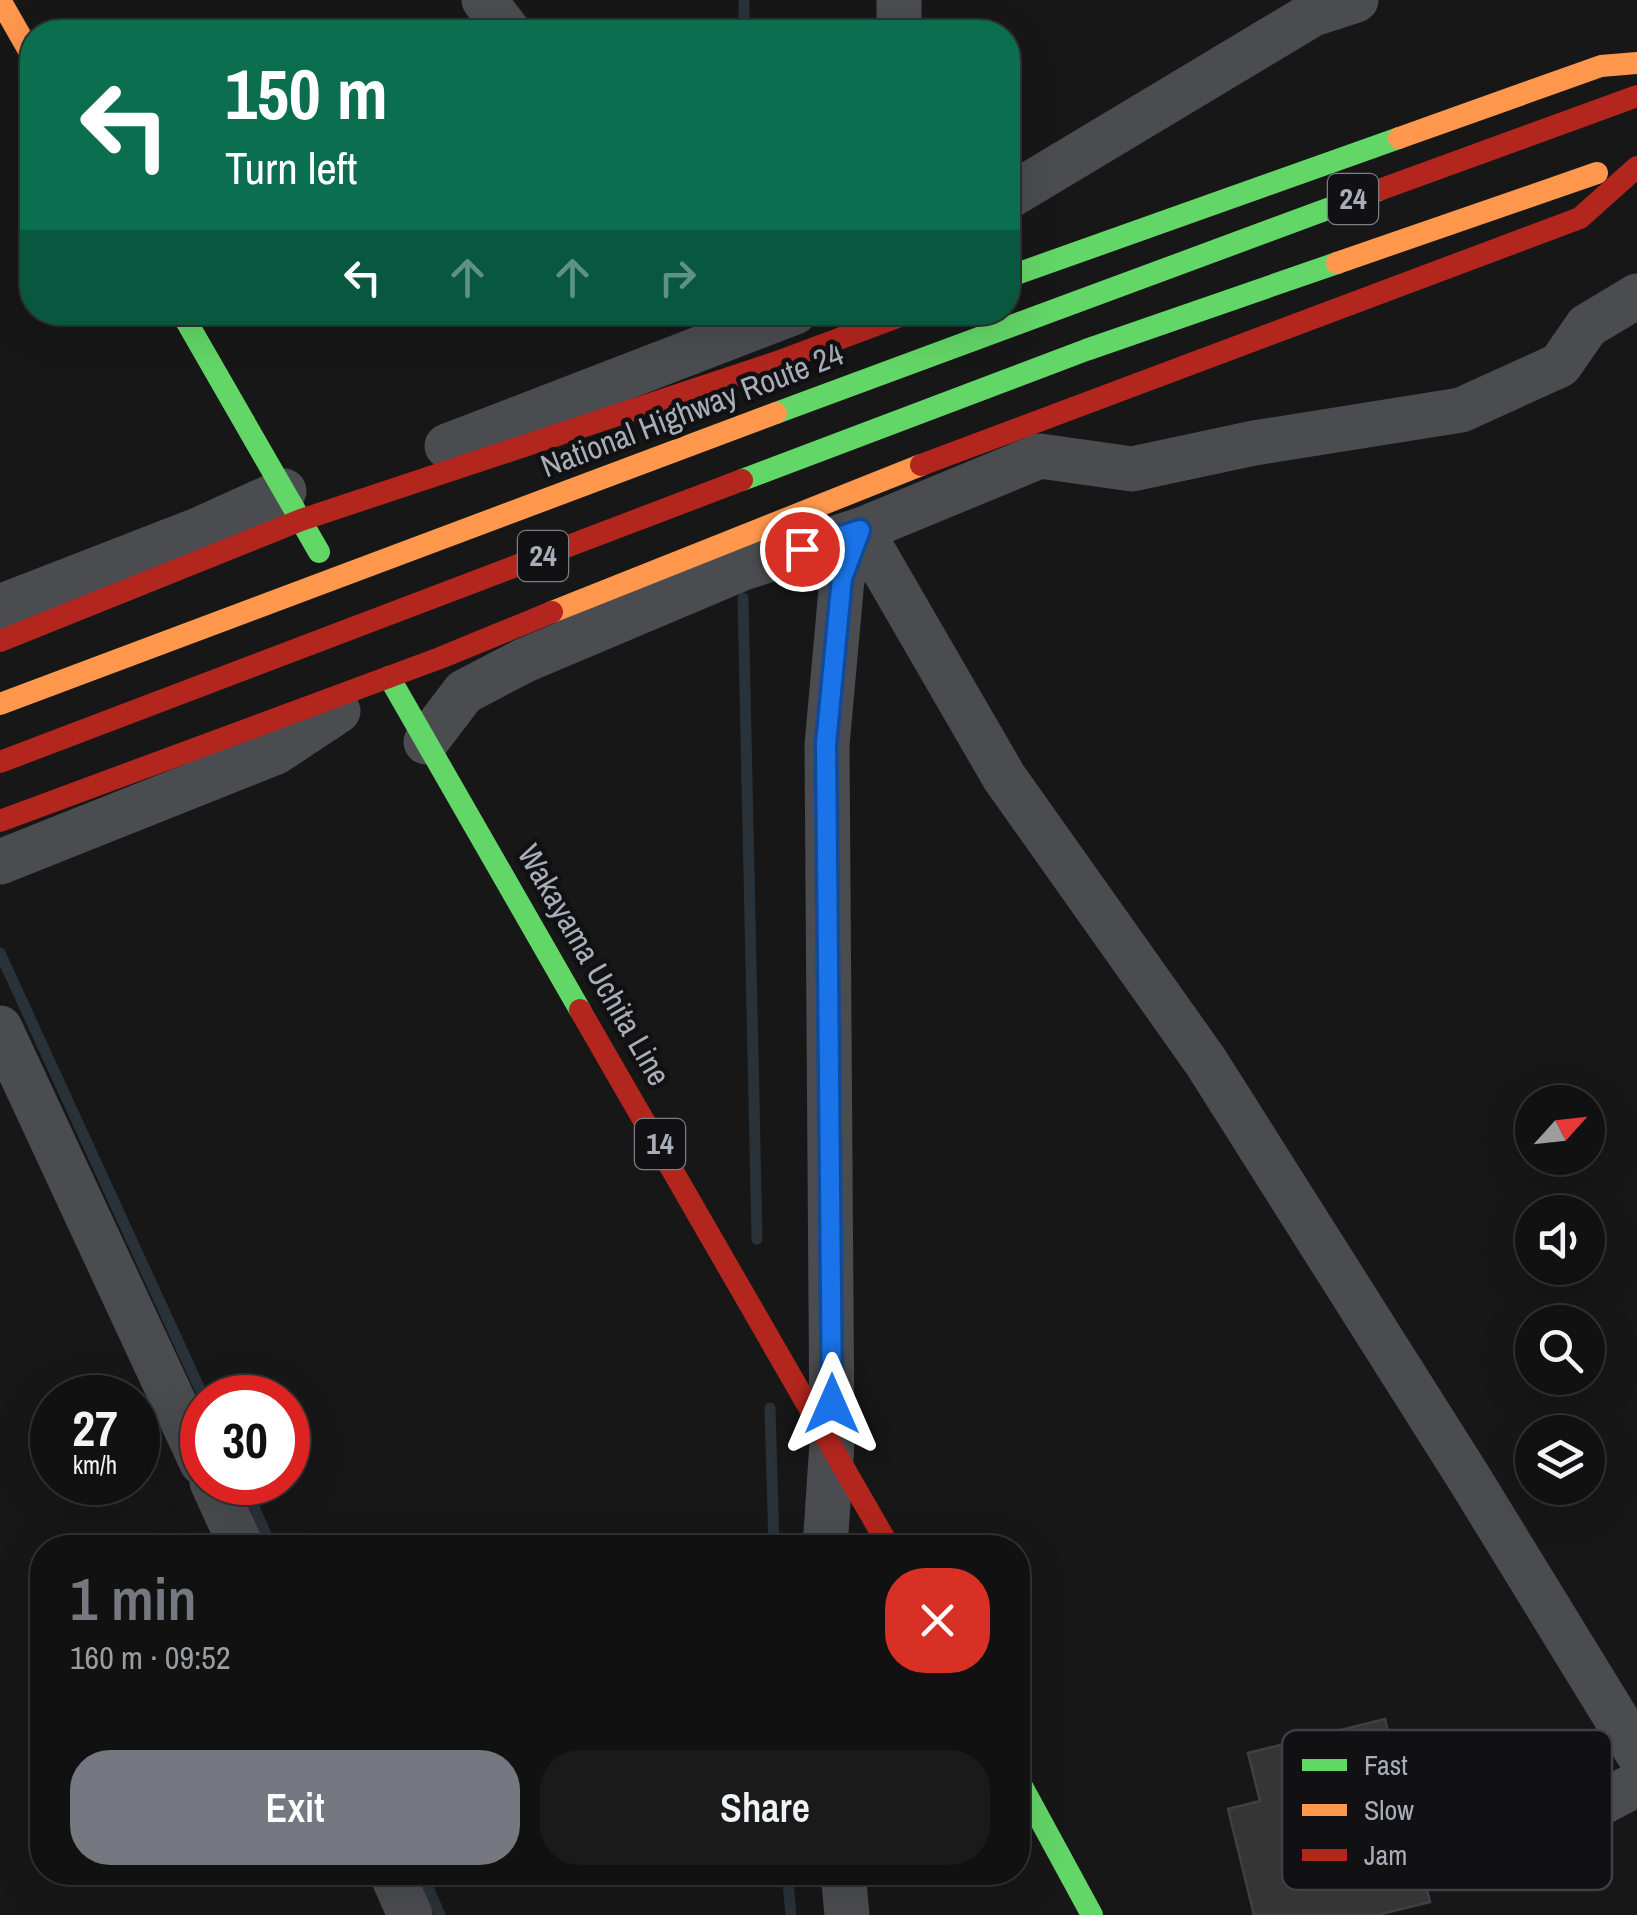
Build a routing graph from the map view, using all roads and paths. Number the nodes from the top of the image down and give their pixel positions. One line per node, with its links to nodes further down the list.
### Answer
1 (0, 0): 5 (main road)
2 (484, 0): 4 (street)
3 (1356, 0): 10 (street)
4 (500, 20)
5 (20, 35)
6 (1637, 63): 11 (main road)
7 (1637, 96): 13 (main road, National Highway Route 24 / 24)
8 (1637, 158): 28 (main road, 24)
9 (1637, 168): 22 (main road)
10 (1020, 190)
11 (1020, 272)
12 (1637, 296): 19 (street)
13 (1020, 321)
14 (188, 325): 21 (main road)
15 (728, 325): 20 (street)
16 (875, 325): 20 (main road)
17 (1009, 325): 26 (main road, National Highway Route 24 / 24)
18 (1010, 325): 19 (street)
19 (1040, 456): 22 (street)
20 (361, 500): 21 (main road)
21 (292, 506): 23 (street); 24 (main road); 25 (main road)
22 (860, 509): 25 (main road); 27 (street); 33 (street); 38 (street)
23 (0, 607)
24 (0, 641)
25 (379, 659): 27 (main road, Wakayama Uchita Line / 14); 29 (main road); 30 (street)
26 (0, 704)
27 (426, 742): 33 (main road, Wakayama Uchita Line / 14)
28 (0, 762)
29 (0, 821)
30 (0, 862)
31 (0, 1028): 32 (street)
32 (180, 1416)
33 (832, 1443): 36 (street); 37 (main road, Wakayama Uchita Line / 14)
34 (222, 1505): 35 (street)
35 (236, 1535)
36 (826, 1535)
37 (883, 1535)
38 (1624, 1702): 39 (street)
39 (1637, 1752)
40 (1637, 1784): 41 (street)
41 (1612, 1797)
42 (1030, 1801): 47 (main road)
43 (397, 1885): 45 (street)
44 (843, 1885): 46 (street)
45 (410, 1915)
46 (846, 1915)
47 (1092, 1915)

